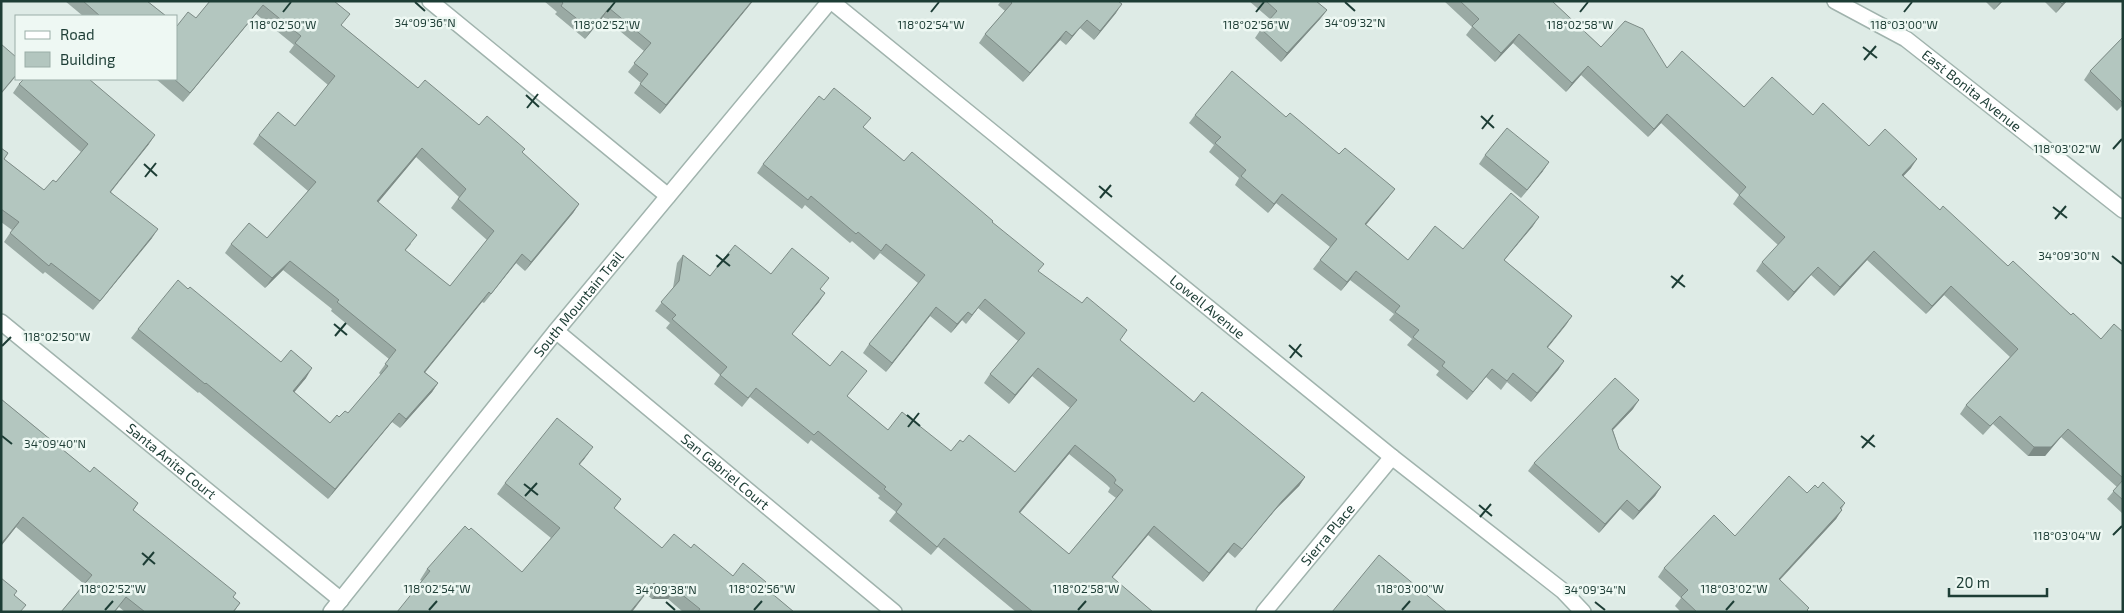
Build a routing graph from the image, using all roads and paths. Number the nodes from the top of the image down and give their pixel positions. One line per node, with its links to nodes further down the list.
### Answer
1 (430, 1): 4 (street)
2 (830, 1): 4 (street, South Mountain Trail); 8 (street, Lowell Avenue)
3 (1835, 1): 5 (street, East Bonita Avenue)
4 (668, 196): 7 (street, South Mountain Trail)
5 (2123, 210)
6 (1, 322): 9 (street, Santa Anita Court)
7 (556, 331): 9 (street, South Mountain Trail); 11 (street, San Gabriel Court)
8 (1392, 457): 12 (street, Sierra Place); 13 (street, Lowell Avenue)
9 (341, 600): 10 (street, South Mountain Trail)
10 (331, 612)
11 (894, 612)
12 (1264, 612)
13 (1583, 612)

